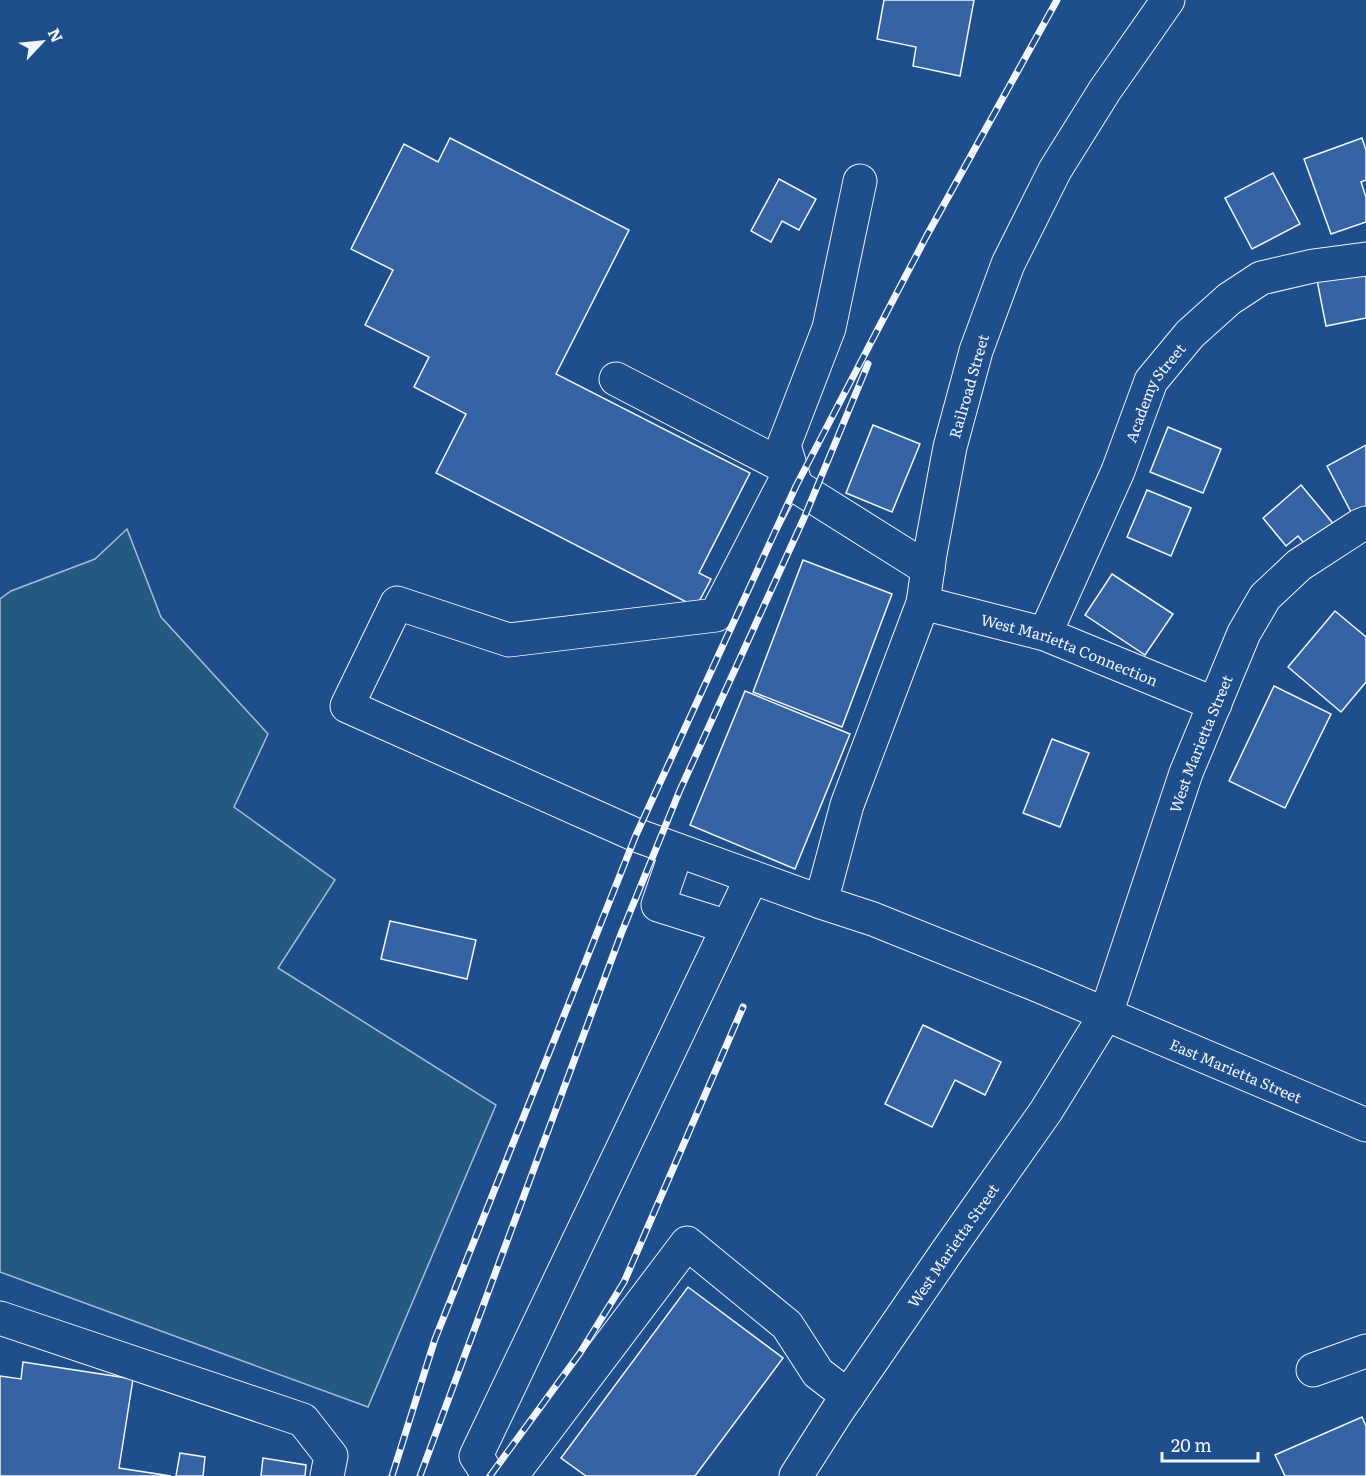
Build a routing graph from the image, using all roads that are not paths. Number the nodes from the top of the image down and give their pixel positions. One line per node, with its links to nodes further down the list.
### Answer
1 (1167, 0): 7 (street, Railroad Street)
2 (860, 181): 5 (street)
3 (1366, 259): 9 (street, Academy Street)
4 (616, 379): 5 (street)
5 (791, 470): 7 (street); 11 (street)
6 (1366, 523): 10 (street, West Marietta Street)
7 (928, 569): 8 (street, Railroad Street)
8 (923, 603): 9 (street, West Marietta Connection); 13 (street, Railroad Street)
9 (1045, 634): 10 (street, West Marietta Connection)
10 (1215, 704): 15 (street, West Marietta Street)
11 (677, 850): 12 (street); 14 (street)
12 (752, 878): 13 (street); 14 (street)
13 (821, 902): 15 (street)
14 (728, 927): 22 (street)
15 (1106, 1014): 16 (street, East Marietta Street); 20 (street, West Marietta Street)
16 (1366, 1125)
17 (0, 1318): 21 (street)
18 (1366, 1351): 19 (street)
19 (1313, 1370)
20 (848, 1396): 23 (street); 24 (street, West Marietta Street)
21 (327, 1476)
22 (489, 1476)
23 (511, 1476)
24 (796, 1476)

